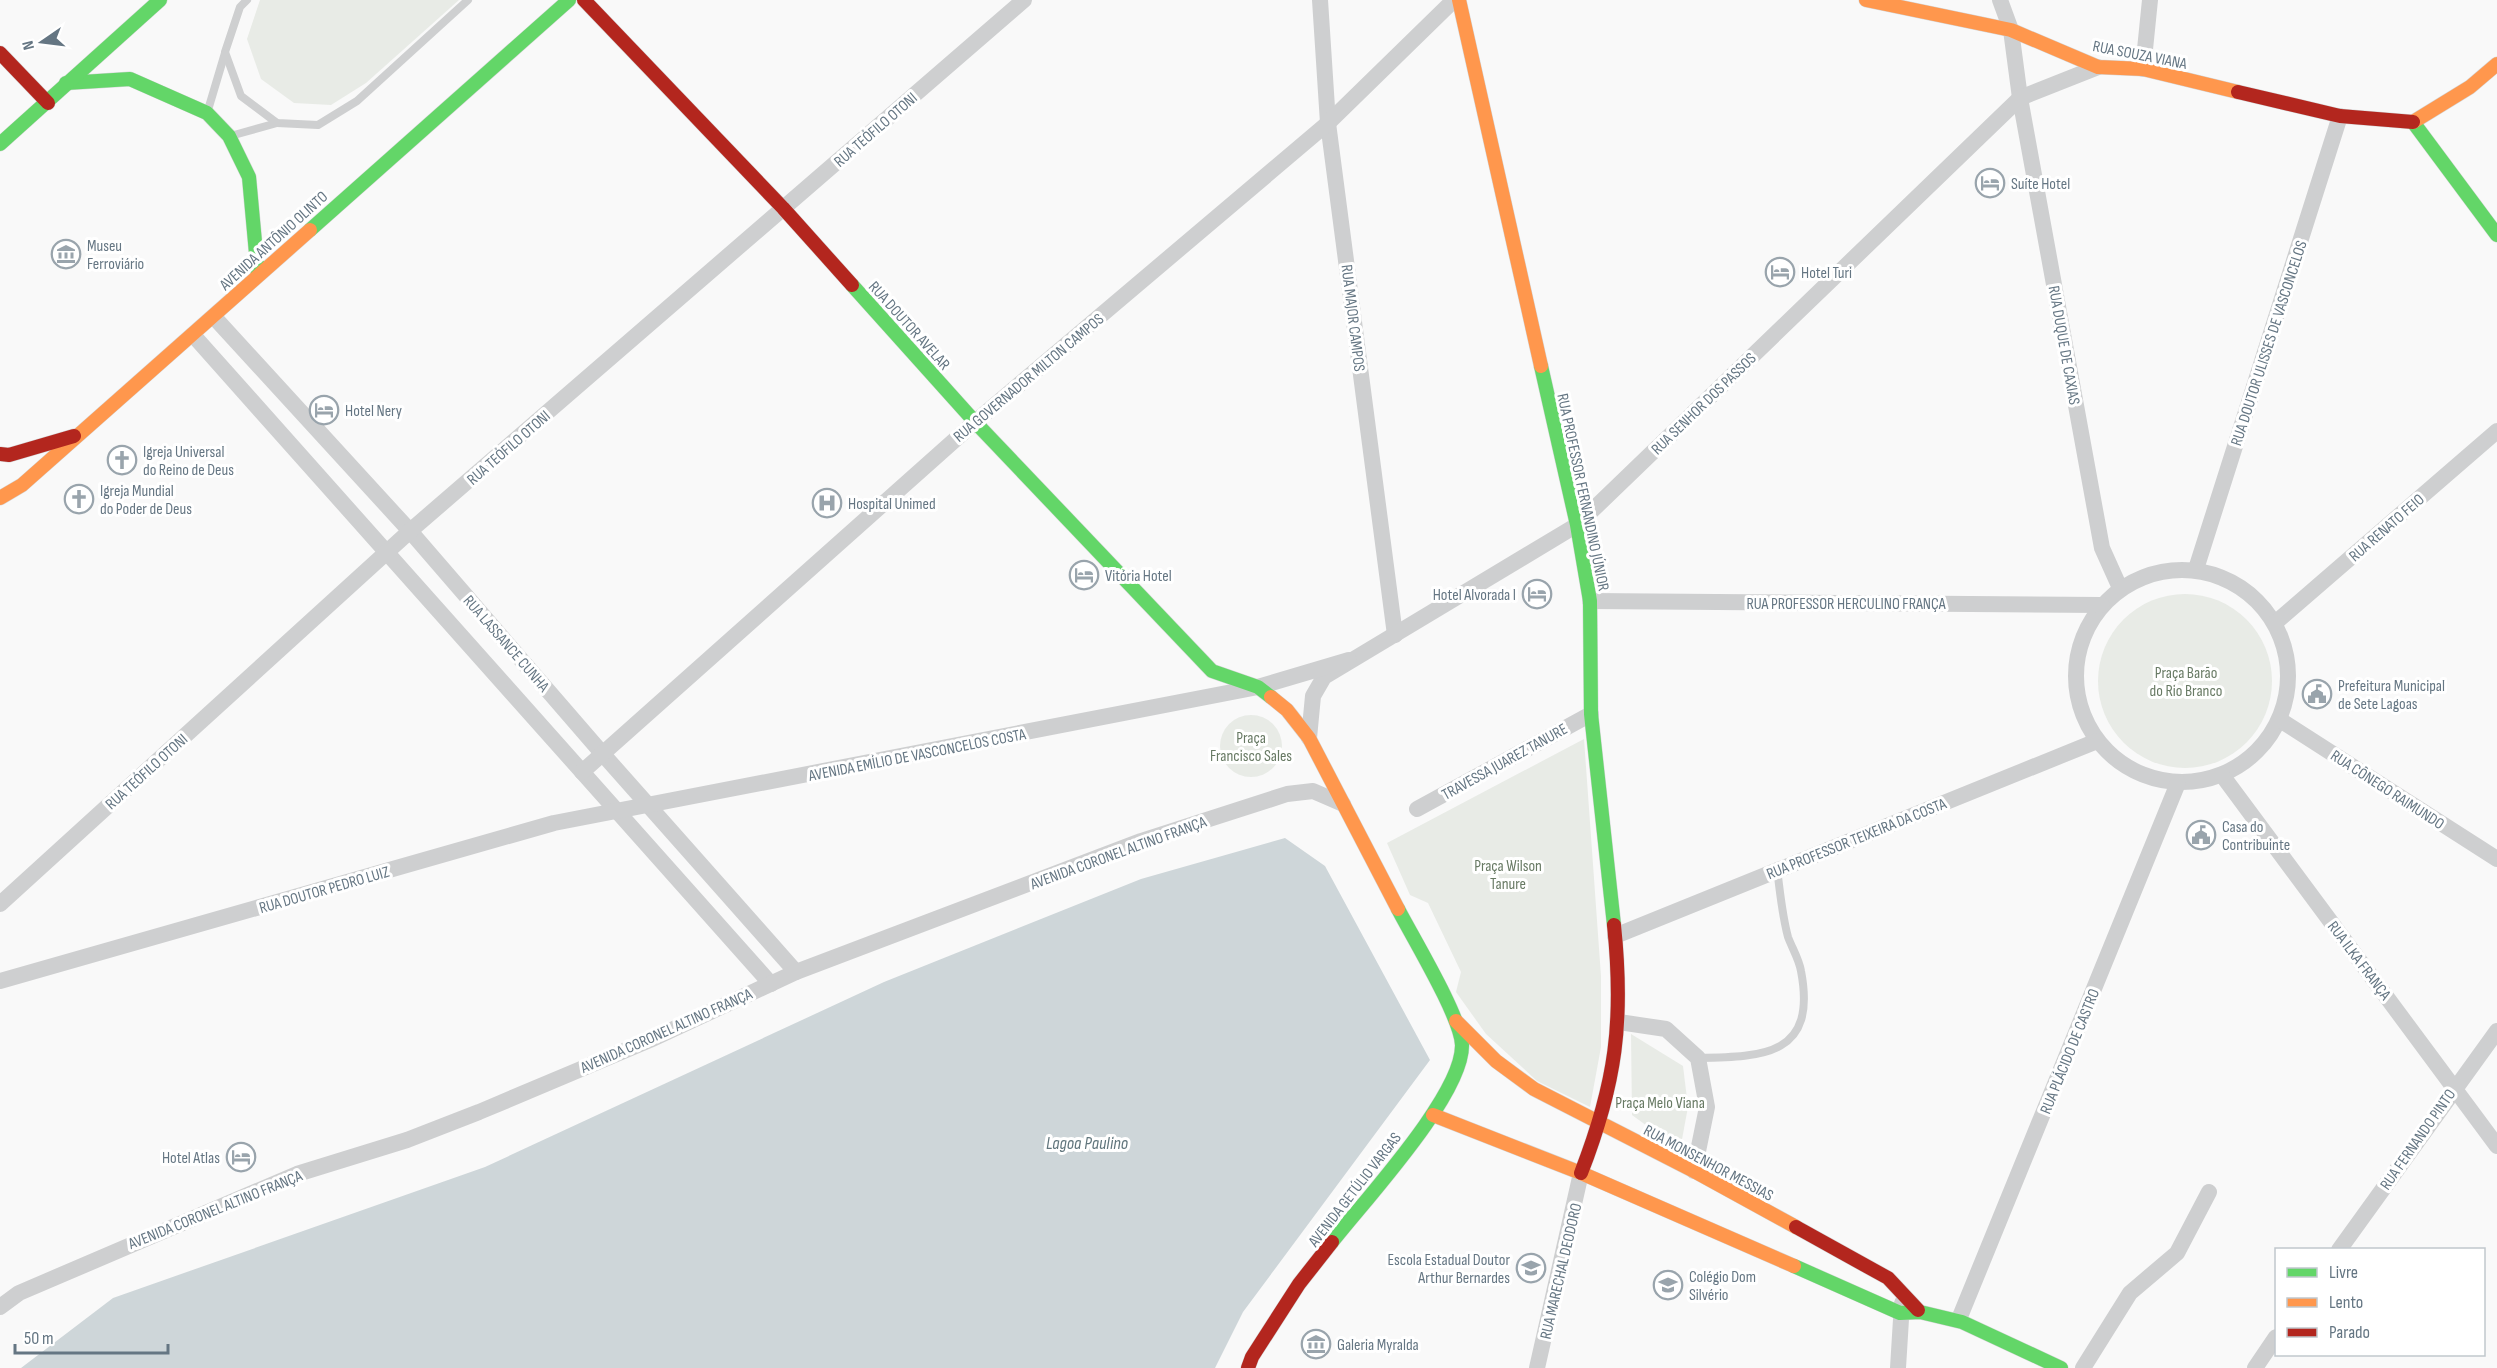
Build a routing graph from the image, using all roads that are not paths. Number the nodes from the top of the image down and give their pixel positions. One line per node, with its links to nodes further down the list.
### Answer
1 (160, 0): 19 (main road)
2 (247, 0): 14 (lane)
3 (468, 0): 26 (lane)
4 (568, 0): 33 (main road, AVENIDA ANTÔNIO OLINTO)
5 (584, 0): 31 (main road, RUA DOUTOR AVELAR)
6 (1024, 0): 31 (street, RUA TEÓFILO OTONI)
7 (1320, 0): 27 (street, RUA MAJOR CAMPOS)
8 (1454, 0): 27 (street, RUA GOVERNADOR MILTON CAMPOS)
9 (1459, 0): 43 (main road, RUA PROFESSOR FERNANDINO JÚNIOR)
10 (1866, 0): 13 (main road, RUA SOUZA VIANA)
11 (2000, 0): 13 (street)
12 (2150, 0): 18 (street)
13 (2011, 30): 17 (main road, RUA SOUZA VIANA); 20 (street)
14 (225, 52): 22 (lane); 26 (lane)
15 (0, 53): 21 (main road)
16 (2497, 64): 25 (main road)
17 (2098, 67): 18 (main road, RUA SOUZA VIANA); 20 (street, RUA SENHOR DOS PASSOS)
18 (2143, 69): 23 (main road, RUA SOUZA VIANA)
19 (66, 83): 21 (main road); 22 (main road)
20 (2019, 98): 43 (street, RUA SENHOR DOS PASSOS); 47 (street, RUA DUQUE DE CAXIAS)
21 (48, 103): 28 (main road)
22 (207, 113): 29 (main road)
23 (2340, 116): 25 (main road, RUA SOUZA VIANA); 46 (street, RUA DOUTOR ULISSES DE VASCONCELOS)
24 (0, 121): 28 (main road)
25 (2413, 122): 32 (main road)
26 (277, 123): 29 (lane)
27 (1328, 123): 36 (street, RUA GOVERNADOR MILTON CAMPOS); 51 (street, RUA MAJOR CAMPOS)
28 (11, 134): 30 (main road)
29 (229, 136): 33 (main road)
30 (0, 144)
31 (783, 208): 36 (main road, RUA DOUTOR AVELAR); 44 (street, RUA TEÓFILO OTONI)
32 (2497, 235)
33 (258, 275): 34 (main road, AVENIDA ANTÔNIO OLINTO)
34 (214, 317): 35 (main road, AVENIDA ANTÔNIO OLINTO); 44 (street, RUA LASSANCE CUNHA)
35 (194, 336): 38 (main road, AVENIDA ANTÔNIO OLINTO); 45 (street, RUA LASSANCE CUNHA)
36 (975, 422): 53 (main road, RUA DOUTOR AVELAR); 58 (street, RUA GOVERNADOR MILTON CAMPOS)
37 (2497, 431): 50 (street, RUA RENATO FEIO)
38 (82, 433): 39 (main road); 40 (main road, AVENIDA ANTÔNIO OLINTO)
39 (0, 454)
40 (22, 485): 41 (main road); 42 (main road, AVENIDA ANTÔNIO OLINTO)
41 (0, 498)
42 (0, 504)
43 (1577, 525): 48 (main road, RUA PROFESSOR FERNANDINO JÚNIOR); 51 (street, RUA SENHOR DOS PASSOS)
44 (410, 531): 45 (street, RUA TEÓFILO OTONI); 58 (street, RUA LASSANCE CUNHA)
45 (387, 552): 59 (street, RUA LASSANCE CUNHA); 68 (street, RUA TEÓFILO OTONI)
46 (2196, 569): 47 (street); 50 (street)
47 (2120, 588): 49 (street)
48 (1590, 601): 49 (street, RUA PROFESSOR HERCULINO FRANÇA); 54 (main road, RUA PROFESSOR FERNANDINO JÚNIOR)
49 (2102, 605): 57 (street)
50 (2275, 624): 55 (street)
51 (1395, 635): 52 (street, RUA SENHOR DOS PASSOS)
52 (1349, 660): 53 (street, RUA SENHOR DOS PASSOS); 56 (street, RUA SENHOR DOS PASSOS)
53 (1259, 687): 56 (main road); 63 (street, AVENIDA EMÍLIO DE VASCONCELOS COSTA)
54 (1591, 714): 64 (street, TRAVESSA JUAREZ TANURE); 69 (main road, RUA PROFESSOR FERNANDINO JÚNIOR)
55 (2280, 720): 60 (street); 66 (street, RUA CÔNEGO RAIMUNDO)
56 (1309, 738): 62 (main road)
57 (2097, 741): 61 (street); 67 (street, RUA PROFESSOR TEIXEIRA DA COSTA)
58 (601, 752): 59 (street, RUA GOVERNADOR MILTON CAMPOS); 63 (street, RUA LASSANCE CUNHA)
59 (582, 772): 65 (street, RUA LASSANCE CUNHA)
60 (2222, 775): 61 (street); 77 (street, RUA ILKA FRANÇA)
61 (2178, 783): 89 (street, RUA PLÁCIDO DE CASTRO)
62 (1343, 804): 70 (street, AVENIDA CORONEL ALTINO FRANÇA); 73 (main road)
63 (649, 806): 65 (street, RUA DOUTOR PEDRO LUIZ); 70 (street, RUA LASSANCE CUNHA)
64 (1417, 809)
65 (618, 812): 71 (street, RUA DOUTOR PEDRO LUIZ); 72 (street, RUA LASSANCE CUNHA)
66 (2497, 859)
67 (1777, 869): 69 (street, RUA PROFESSOR TEIXEIRA DA COSTA); 76 (lane)
68 (0, 904)
69 (1615, 936): 74 (main road, RUA PROFESSOR FERNANDINO JÚNIOR)
70 (796, 972): 72 (street, AVENIDA CORONEL ALTINO FRANÇA)
71 (0, 981)
72 (771, 984): 86 (street, AVENIDA CORONEL ALTINO FRANÇA)
73 (1456, 1022): 78 (main road, AVENIDA GETÚLIO VARGAS); 79 (main road, RUA MONSENHOR MESSIAS)
74 (1619, 1022): 76 (street); 79 (main road, RUA PROFESSOR FERNANDINO JÚNIOR)
75 (2497, 1030): 77 (street, RUA FERNANDO PINTO)
76 (1698, 1058): 81 (street)
77 (2454, 1087): 80 (street, RUA ILKA FRANÇA); 84 (street, RUA FERNANDO PINTO)
78 (1433, 1115): 82 (main road); 91 (main road, AVENIDA GETÚLIO VARGAS)
79 (1600, 1122): 81 (main road, RUA MONSENHOR MESSIAS); 82 (main road, RUA PROFESSOR FERNANDINO JÚNIOR)
80 (2497, 1146)
81 (1694, 1172): 85 (main road, RUA MONSENHOR MESSIAS)
82 (1581, 1173): 88 (main road); 92 (street, RUA MARECHAL DEODORO)
83 (2209, 1192): 95 (street)
84 (2340, 1248)
85 (1903, 1293): 87 (main road, RUA MONSENHOR MESSIAS); 88 (street)
86 (0, 1307)
87 (1918, 1310): 88 (main road); 89 (main road)
88 (1900, 1313): 93 (street)
89 (1959, 1319): 94 (main road)
90 (2275, 1341): 96 (street)
91 (1248, 1368)
92 (1537, 1368)
93 (1898, 1368)
94 (2061, 1368)
95 (2083, 1368)
96 (2255, 1368)

